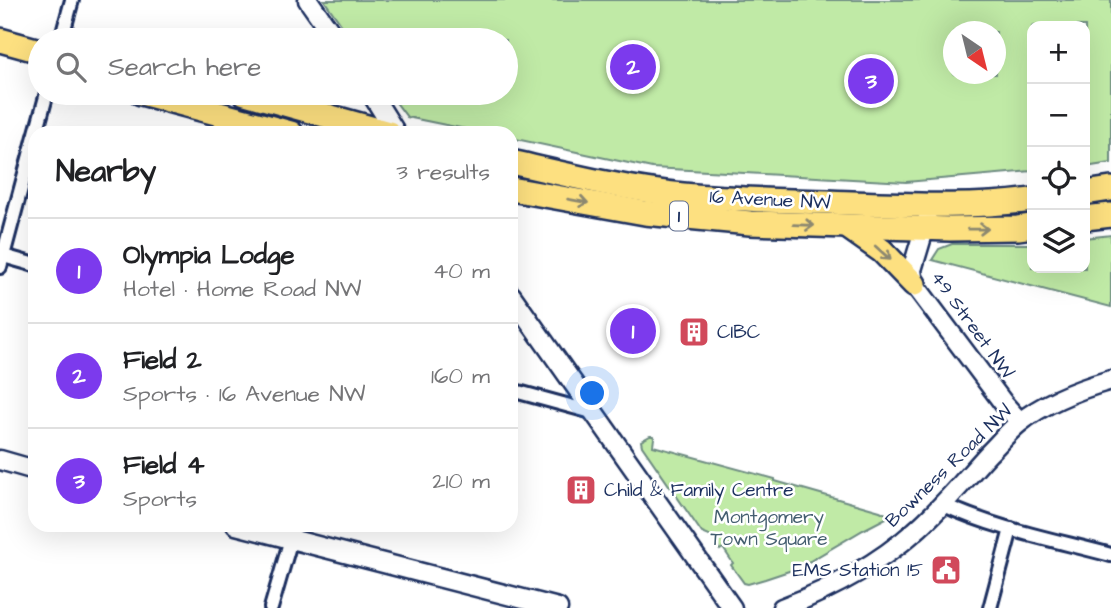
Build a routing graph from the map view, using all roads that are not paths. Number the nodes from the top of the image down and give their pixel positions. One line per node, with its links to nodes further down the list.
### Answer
1 (72, 0): 3 (street)
2 (308, 0): 4 (street)
3 (64, 28)
4 (328, 28)
5 (0, 40): 6 (highway)
6 (28, 48)
7 (44, 105): 13 (street)
8 (186, 105): 14 (highway)
9 (290, 105): 12 (highway)
10 (314, 105): 12 (highway)
11 (378, 105): 16 (street)
12 (309, 110): 15 (highway)
13 (38, 126)
14 (265, 126)
15 (365, 126)
16 (392, 126)
17 (28, 161): 29 (street)
18 (518, 164): 23 (highway, 16 Avenue NW / 1)
19 (1111, 189): 21 (highway)
20 (518, 190): 26 (highway, 16 Avenue NW / 1, one-way to 26)
21 (1090, 191)
22 (1027, 201): 23 (highway, 16 Avenue NW / 1)
23 (933, 205): 28 (street, 49 Street NW)
24 (1111, 215): 25 (highway)
25 (1090, 217)
26 (848, 227): 28 (highway, 16 Avenue NW / 1); 31 (highway, one-way to 31)
27 (1027, 227): 28 (highway, 16 Avenue NW / 1, one-way to 27)
28 (924, 229): 31 (street, 49 Street NW)
29 (1, 259): 30 (street)
30 (28, 264)
31 (914, 284): 36 (street, 49 Street NW)
32 (518, 305): 35 (street)
33 (1111, 380): 36 (street, Bowness Road NW)
34 (518, 392): 35 (street)
35 (592, 412): 45 (street)
36 (1020, 422): 39 (street, Bowness Road NW)
37 (0, 460): 38 (street)
38 (28, 468)
39 (942, 504): 40 (street); 46 (street, Bowness Road NW)
40 (1011, 529): 42 (street); 47 (street)
41 (293, 533): 43 (street); 44 (street)
42 (1111, 555)
43 (271, 608)
44 (558, 608)
45 (732, 608)
46 (782, 608)
47 (990, 608)

